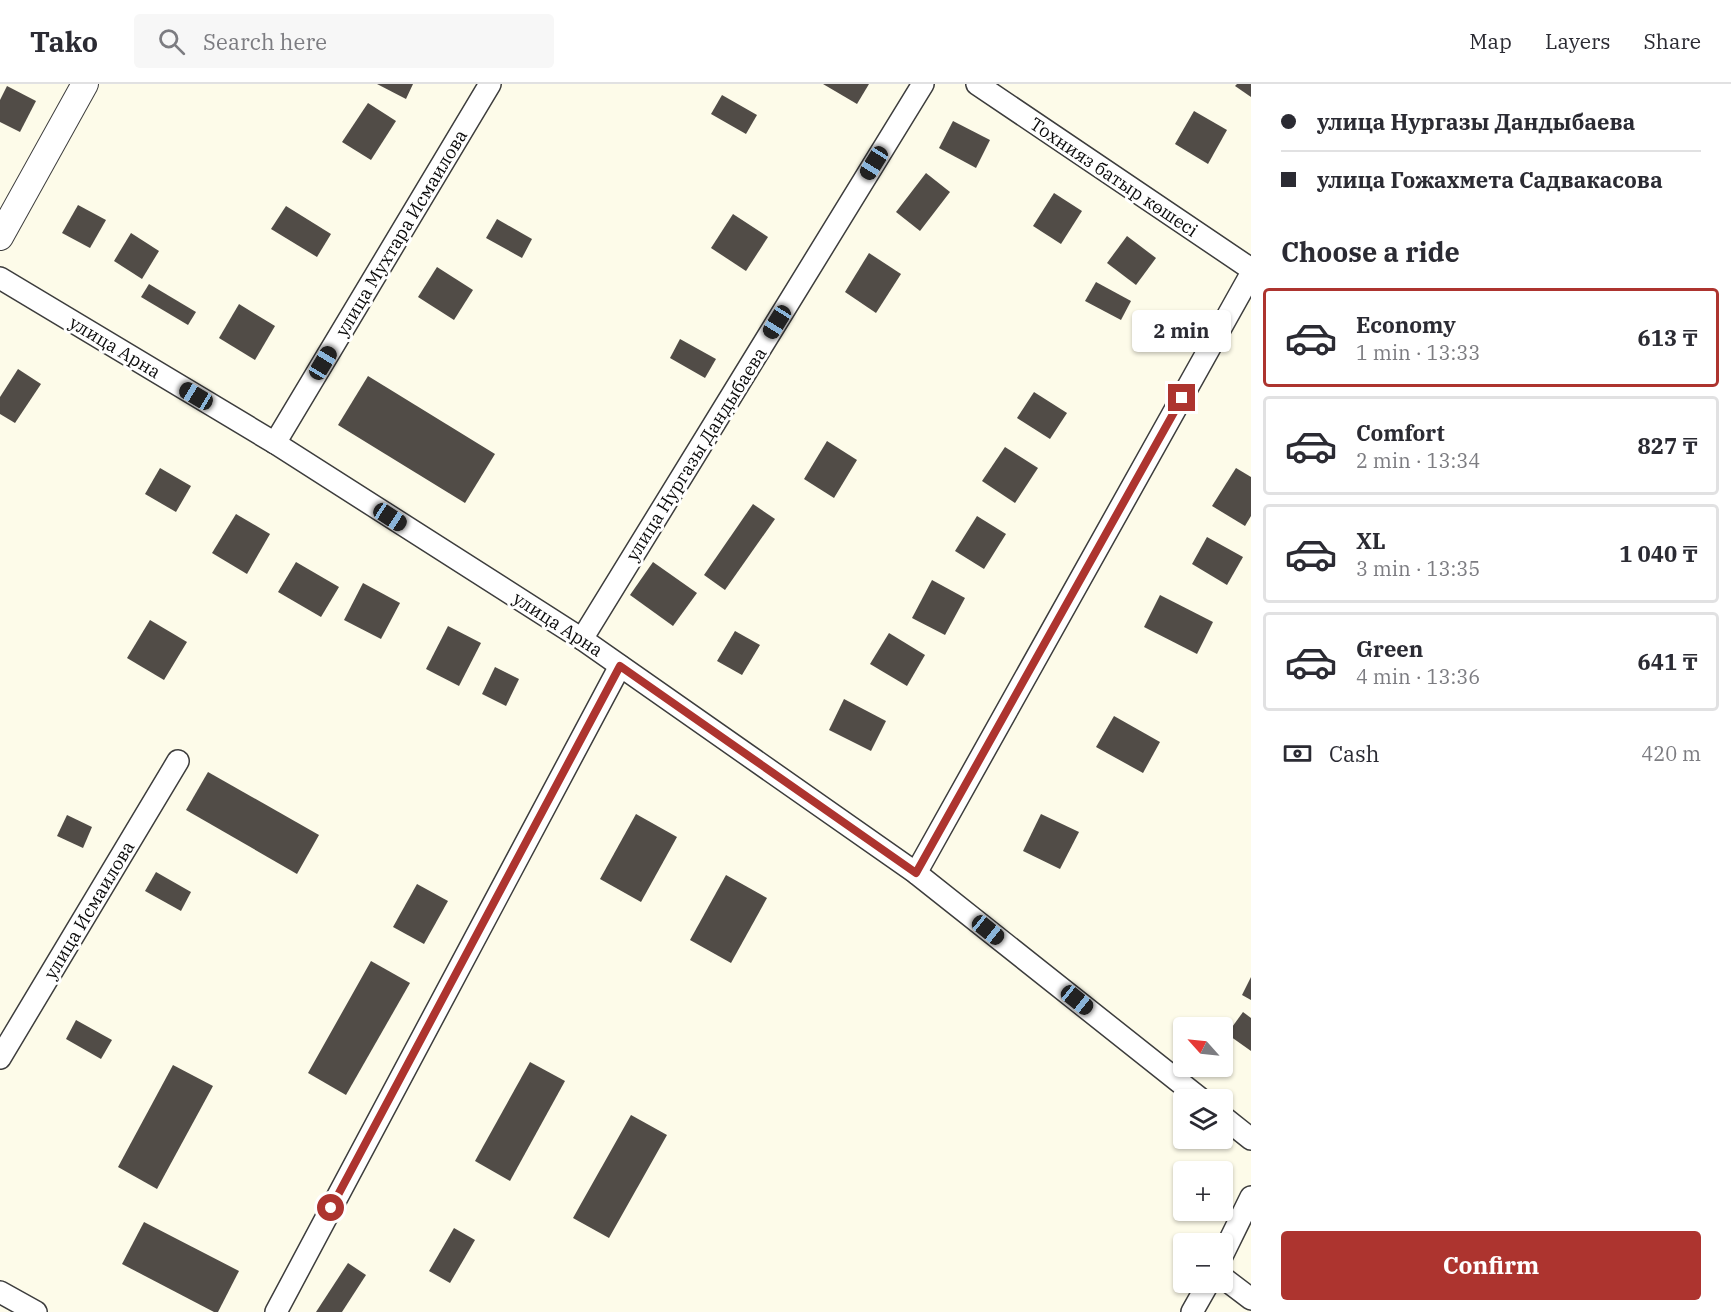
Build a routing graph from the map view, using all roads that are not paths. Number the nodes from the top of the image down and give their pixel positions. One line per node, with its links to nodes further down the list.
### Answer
1 (85, 84): 5 (street)
2 (490, 84): 9 (street, улица Мухтара Исмаилова)
3 (923, 84): 10 (street, улица Нургазы Дандыбаева)
4 (977, 84): 6 (street, Тохнияз батыр көшесі)
5 (0, 237)
6 (1251, 269)
7 (1251, 274): 13 (street)
8 (0, 278): 9 (street, улица Арна)
9 (275, 443): 10 (street, улица Арна)
10 (582, 639): 11 (street, улица Арна)
11 (620, 666): 13 (street, улица Арна); 25 (street)
12 (178, 761): 14 (street, улица Исмаилова)
13 (916, 873): 15 (street, улица Арна)
14 (0, 1058)
15 (1188, 1089)
16 (1233, 1125): 17 (street)
17 (1251, 1139)
18 (1251, 1197): 19 (street)
19 (1233, 1234)
20 (1233, 1285): 23 (street)
21 (0, 1292): 24 (street)
22 (1203, 1293): 26 (street)
23 (1251, 1299)
24 (36, 1312)
25 (276, 1312)
26 (1192, 1312)

